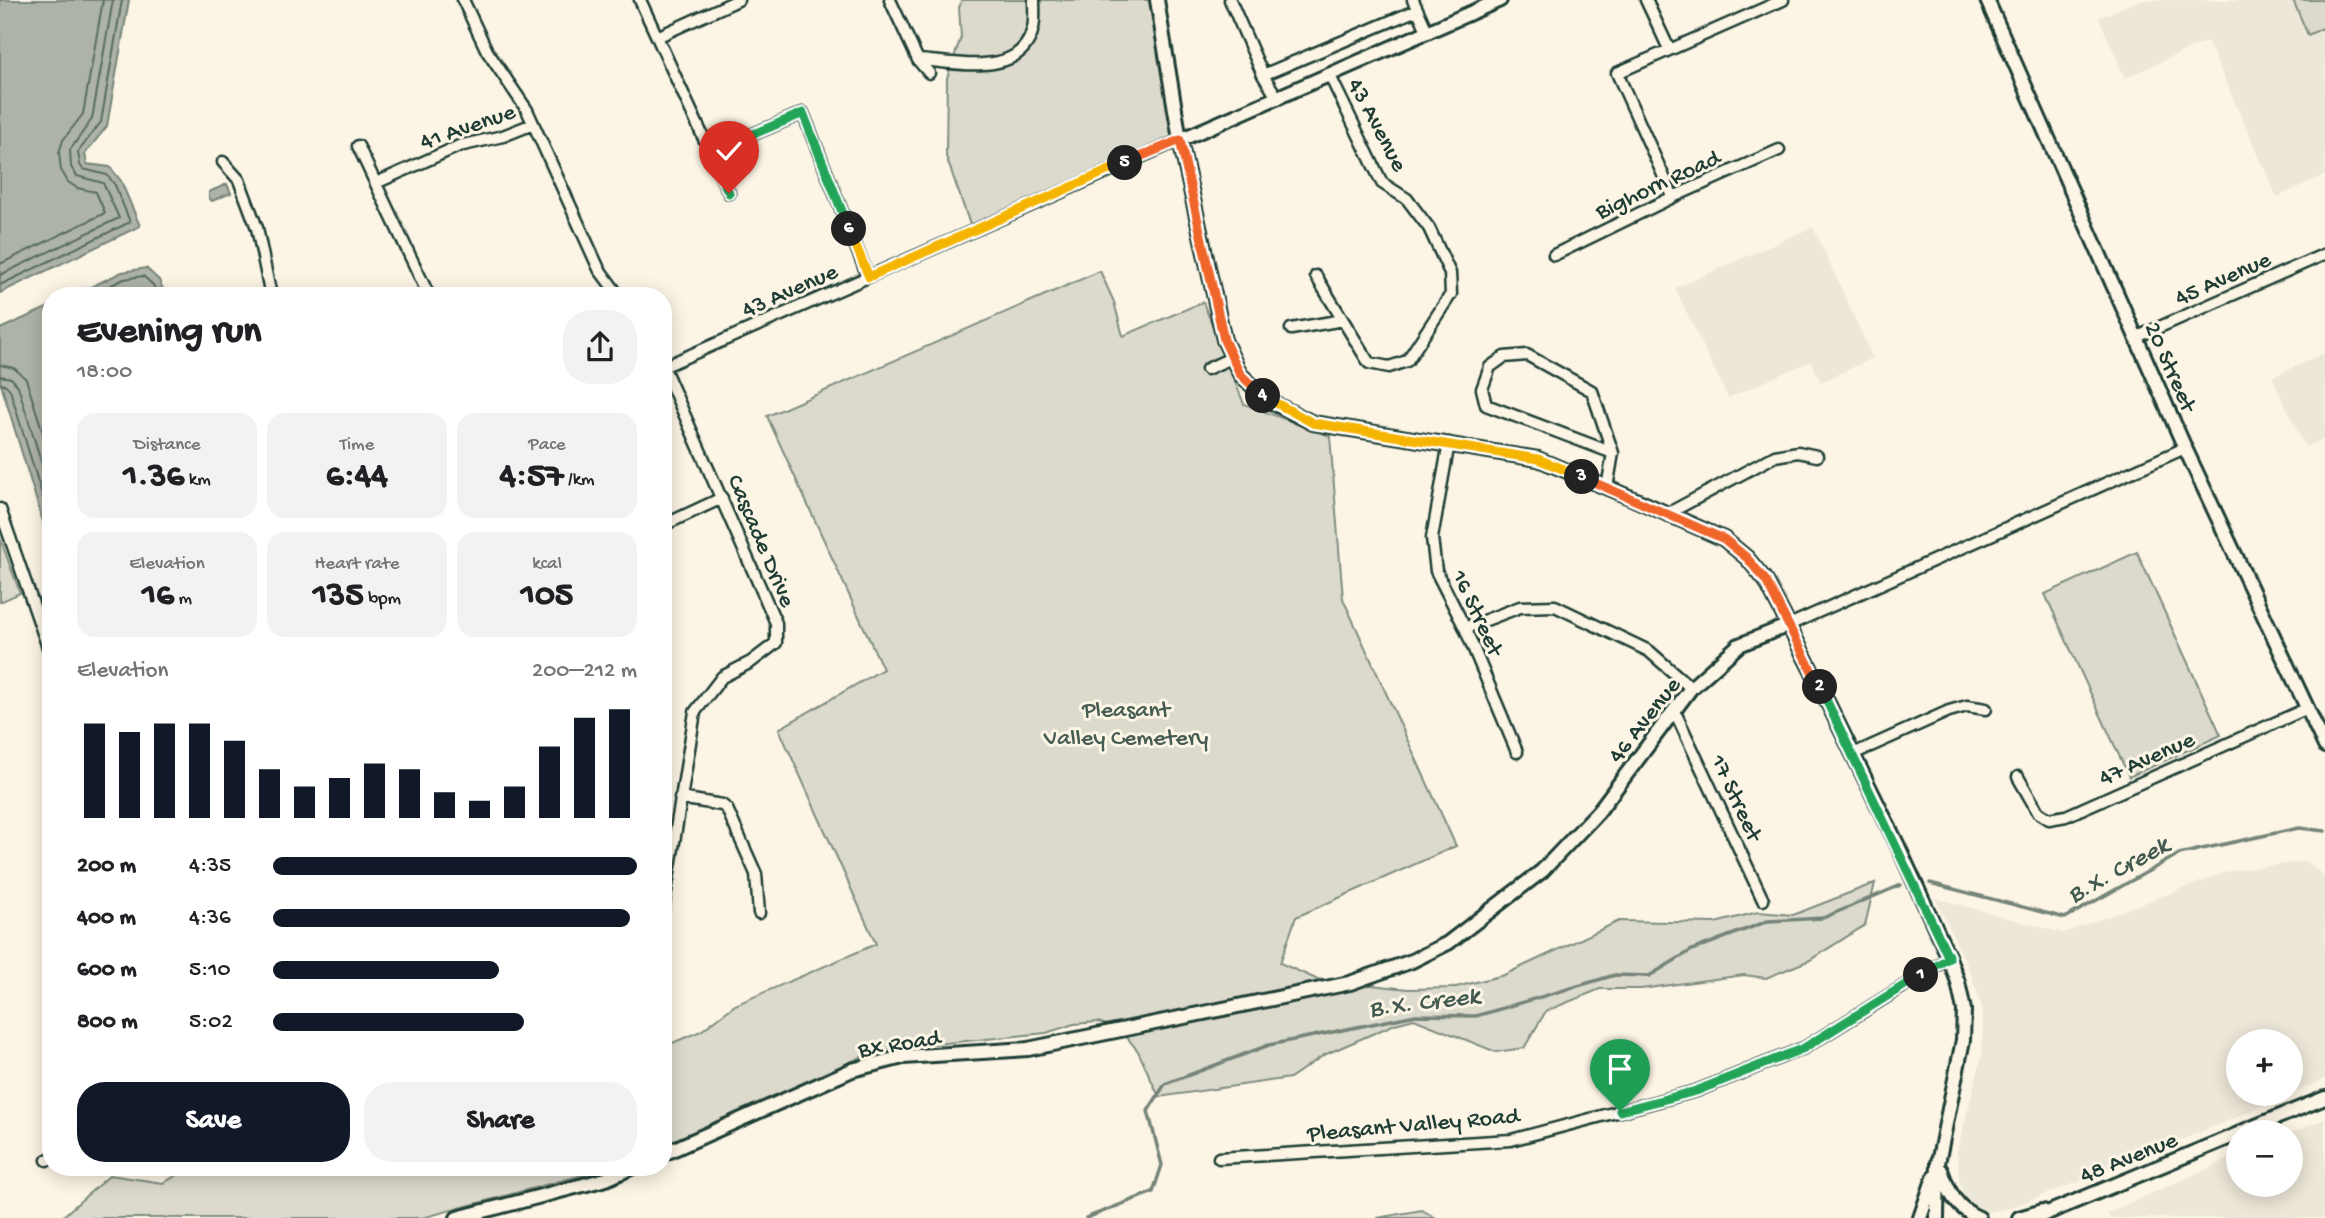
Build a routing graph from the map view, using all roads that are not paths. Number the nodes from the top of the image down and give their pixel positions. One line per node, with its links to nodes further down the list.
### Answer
1 (463, 0): 21 (street)
2 (640, 0): 14 (street)
3 (738, 0): 14 (street)
4 (890, 0): 16 (street)
5 (1034, 0): 16 (street)
6 (1157, 0): 22 (street)
7 (1230, 0): 18 (street)
8 (1500, 0): 13 (street, 43 Avenue)
9 (1646, 0): 15 (street)
10 (1783, 0): 15 (street)
11 (1987, 0): 39 (street, 20 Street)
12 (1415, 5): 13 (street); 18 (street)
13 (1428, 33): 19 (street, 43 Avenue)
14 (657, 37): 25 (street)
15 (1669, 49): 29 (street)
16 (918, 60): 17 (street)
17 (929, 73)
18 (1263, 75): 20 (street)
19 (1330, 76): 20 (street, 43 Avenue); 37 (street, 43 Avenue)
20 (1278, 99): 22 (street, 43 Avenue)
21 (533, 124): 27 (street, 41 Avenue); 36 (street)
22 (1180, 140): 33 (street, 43 Avenue); 40 (street)
23 (358, 146): 27 (street)
24 (1779, 150): 29 (street, Bighorn Road)
25 (709, 153): 28 (street); 33 (street)
26 (223, 162): 34 (street)
27 (376, 183): 35 (street)
28 (729, 193)
29 (1673, 197): 31 (street, Bighorn Road)
30 (2325, 254): 39 (street, 45 Avenue)
31 (1554, 255)
32 (1316, 276): 37 (street, 43 Avenue)
33 (869, 277): 41 (street, 43 Avenue)
34 (269, 287)
35 (425, 287)
36 (612, 287)
37 (1343, 320): 38 (street)
38 (1291, 329)
39 (2137, 337): 45 (street, 20 Street)
40 (1231, 358): 42 (street); 44 (street)
41 (672, 363)
42 (1206, 369)
43 (672, 387): 49 (street, Cascade Drive)
44 (1449, 443): 48 (street); 54 (street, 16 Street)
45 (2185, 447): 53 (street, 46 Avenue); 57 (street, 20 Street)
46 (1613, 453): 46 (street); 48 (street)
47 (1817, 456): 51 (street)
48 (1607, 488): 51 (street)
49 (722, 498): 52 (street); 64 (street, Cascade Drive)
50 (0, 509): 55 (street)
51 (1667, 513): 53 (street)
52 (672, 521)
53 (1789, 625): 56 (street, 46 Avenue); 62 (street)
54 (1465, 628): 56 (street); 61 (street, 16 Street)
55 (42, 629)
56 (1691, 688): 59 (street, 46 Avenue)
57 (2308, 708): 60 (street, 20 Street); 63 (street, 47 Avenue)
58 (1986, 709): 62 (street)
59 (1675, 712): 66 (street, 17 Street); 69 (street, 46 Avenue)
60 (2325, 746)
61 (1517, 752)
62 (1853, 754): 68 (street)
63 (2018, 778)
64 (680, 798): 65 (street, Cascade Drive); 67 (street)
65 (672, 851)
66 (1763, 900)
67 (759, 913)
68 (1949, 958): 74 (street, Pleasant Valley Road); 75 (street)
69 (1156, 1023): 73 (street, Bx Road)
70 (2325, 1098): 71 (street, 48 Avenue)
71 (2272, 1120)
72 (2226, 1139): 77 (street, 48 Avenue)
73 (672, 1150)
74 (1219, 1158)
75 (1938, 1163): 79 (street); 80 (street); 81 (street)
76 (613, 1176): 78 (street)
77 (2063, 1206): 82 (street); 83 (street, 48 Avenue)
78 (457, 1218)
79 (1920, 1218)
80 (1937, 1218)
81 (1979, 1218)
82 (2019, 1218)
83 (2035, 1218)

